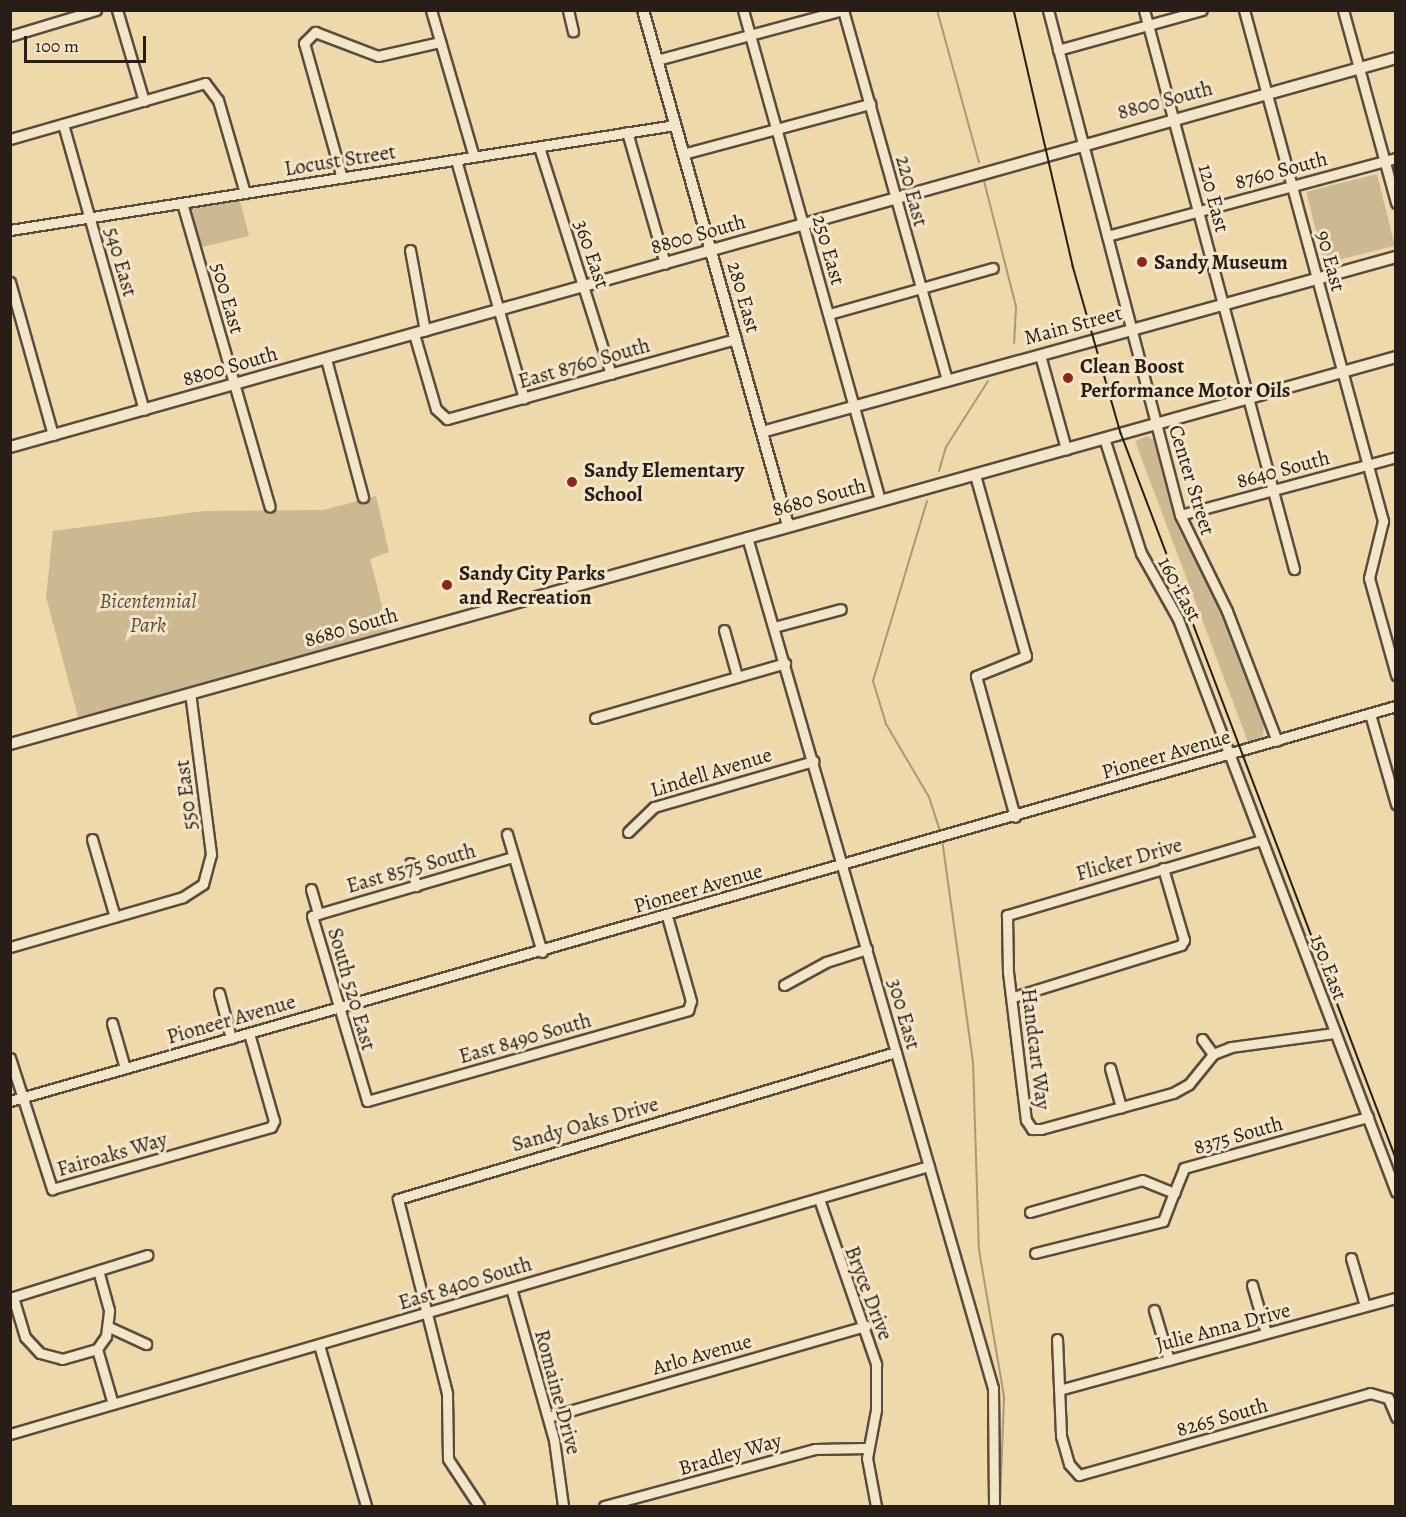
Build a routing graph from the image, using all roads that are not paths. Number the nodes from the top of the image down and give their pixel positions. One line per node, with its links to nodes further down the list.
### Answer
1 (96, 10): 16 (street)
2 (117, 10): 23 (street)
3 (430, 10): 17 (street)
4 (568, 10): 14 (street)
5 (643, 10): 20 (street, 280 East)
6 (743, 10): 15 (street, 250 East)
7 (843, 10): 15 (street); 24 (street, 220 East)
8 (1048, 10): 18 (street, Center Street)
9 (1144, 10): 13 (street, 120 East)
10 (1202, 10): 13 (street)
11 (1244, 10): 22 (street, 90 East)
12 (1343, 10): 21 (street)
13 (1148, 26): 18 (street); 25 (street, 120 East)
14 (573, 31)
15 (750, 35): 20 (street); 28 (street, 250 East)
16 (10, 36)
17 (440, 42): 34 (street); 38 (street)
18 (1058, 50): 31 (street, Center Street)
19 (1395, 58): 21 (street, 8800 South)
20 (657, 60): 27 (street, 280 East)
21 (1359, 68): 22 (street, 8800 South); 37 (street)
22 (1266, 93): 25 (street, 8800 South); 39 (street, 90 East)
23 (144, 101): 26 (street); 40 (street)
24 (870, 104): 28 (street); 41 (street, 220 East)
25 (1174, 118): 31 (street, 8800 South); 44 (street, 120 East)
26 (63, 124): 30 (street); 45 (street, 540 East)
27 (675, 125): 29 (street, Locust Street); 33 (street, 280 East)
28 (777, 130): 33 (street); 46 (street, 250 East)
29 (627, 132): 32 (street, Locust Street); 52 (street)
30 (10, 139)
31 (1082, 142): 41 (street, 8800 South); 48 (street, Center Street)
32 (539, 147): 34 (street, Locust Street); 56 (street, 360 East)
33 (683, 154): 50 (street, 280 East)
34 (474, 157): 36 (street, Locust Street)
35 (1395, 158): 37 (street, 8760 South)
36 (456, 160): 38 (street, Locust Street); 59 (street)
37 (1384, 161): 39 (street, 8760 South); 42 (street)
38 (342, 178): 40 (street, Locust Street)
39 (1292, 186): 44 (street, 8760 South); 54 (street, 90 East)
40 (245, 193): 43 (street, Locust Street)
41 (895, 196): 46 (street, 8800 South); 57 (street, 220 East)
42 (1395, 202)
43 (182, 203): 45 (street, Locust Street); 71 (street, 500 East)
44 (1199, 211): 48 (street, 8760 South); 58 (street, 120 East)
45 (90, 217): 47 (street, Locust Street); 75 (street, 540 East)
46 (803, 223): 50 (street, 8800 South); 60 (street, 250 East)
47 (10, 230)
48 (1107, 236): 61 (street, Center Street)
49 (410, 250): 62 (street)
50 (711, 250): 52 (street, 8800 South); 64 (street, 280 East)
51 (1395, 257): 54 (street, Main Street)
52 (665, 264): 56 (street, 8800 South)
53 (993, 268): 57 (street)
54 (1317, 279): 58 (street, Main Street); 68 (street, 90 East)
55 (10, 282): 78 (street)
56 (582, 287): 59 (street, 8800 South); 69 (street, 360 East)
57 (921, 288): 60 (street); 70 (street, 220 East)
58 (1224, 304): 61 (street, Main Street); 72 (street, 120 East)
59 (499, 310): 62 (street, 8800 South); 73 (street)
60 (829, 315): 74 (street, 250 East)
61 (1131, 330): 65 (street, Main Street); 76 (street, Center Street)
62 (425, 331): 63 (street, 8800 South)
63 (414, 334): 67 (street, 8800 South); 73 (street, East 8760 South)
64 (736, 339): 69 (street, East 8760 South); 77 (street, 280 East)
65 (1040, 355): 70 (street, Main Street); 81 (street)
66 (1395, 357): 68 (street, 8680 South)
67 (326, 358): 71 (street, 8800 South); 86 (street)
68 (1342, 372): 72 (street, 8680 South); 83 (street, 90 East)
69 (611, 374): 73 (street, East 8760 South)
70 (947, 381): 74 (street, Main Street)
71 (234, 385): 75 (street, 8800 South); 88 (street, 500 East)
72 (1250, 397): 76 (street, 8680 South); 85 (street, 120 East)
73 (524, 399)
74 (855, 406): 77 (street, Main Street); 87 (street, 250 East)
75 (144, 410): 78 (street, 8800 South)
76 (1156, 423): 79 (street, 8680 South); 89 (street, Center Street)
77 (762, 432): 90 (street, 280 East)
78 (54, 435): 80 (street, 8800 South)
79 (1104, 438): 81 (street, 8680 South); 105 (street, 160 East)
80 (10, 447)
81 (1066, 449): 84 (street, 8680 South)
82 (1395, 457): 83 (street, 8640 South)
83 (1367, 465): 85 (street, 8640 South); 97 (street, 90 East)
84 (975, 475): 87 (street, 8680 South); 108 (street)
85 (1275, 490): 89 (street, 8640 South); 92 (street, 120 East)
86 (363, 497)
87 (880, 500): 90 (street, 8680 South)
88 (270, 507)
89 (1180, 515): 103 (street, Center Street)
90 (788, 525): 91 (street, 8680 South)
91 (747, 537): 94 (street, 300 East); 99 (street, 8680 South)
92 (1294, 569)
93 (841, 609): 94 (street)
94 (774, 627): 96 (street, 300 East)
95 (724, 630): 98 (street)
96 (785, 663): 98 (street); 106 (street, 300 East)
97 (1395, 675)
98 (737, 676): 102 (street)
99 (190, 693): 104 (street, 8680 South); 122 (street, 550 East)
100 (1395, 706): 101 (street, Pioneer Avenue)
101 (1370, 714): 103 (street, Pioneer Avenue); 107 (street)
102 (595, 718)
103 (1277, 741): 105 (street, Pioneer Avenue)
104 (10, 744)
105 (1229, 755): 108 (street, Pioneer Avenue); 112 (street, 150 East)
106 (813, 761): 109 (street, Lindell Avenue); 115 (street, 300 East)
107 (1395, 804)
108 (1014, 817): 115 (street, Pioneer Avenue)
109 (628, 832)
110 (507, 834): 113 (street)
111 (93, 839): 122 (street)
112 (1261, 840): 116 (street, Flicker Drive); 132 (street, 150 East)
113 (513, 857): 117 (street, East 8575 South); 125 (street)
114 (410, 863): 117 (street)
115 (843, 864): 121 (street, Pioneer Avenue); 124 (street, 300 East)
116 (1163, 868): 120 (street, Flicker Drive); 128 (street)
117 (416, 885): 119 (street, East 8575 South)
118 (311, 889): 119 (street, South 520 East)
119 (318, 914): 129 (street, South 520 East)
120 (1007, 915): 128 (street, Handcart Way)
121 (667, 916): 125 (street, Pioneer Avenue); 142 (street, East 8490 South)
122 (115, 917): 123 (street)
123 (10, 947)
124 (867, 949): 126 (street); 135 (street, 300 East)
125 (542, 952): 129 (street, Pioneer Avenue)
126 (784, 985)
127 (219, 993): 133 (street)
128 (1013, 997): 143 (street, Handcart Way)
129 (339, 1008): 131 (street, Pioneer Avenue); 142 (street, South 520 East)
130 (112, 1023): 138 (street)
131 (249, 1033): 133 (street, Pioneer Avenue); 140 (street, Fairoaks Way)
132 (1335, 1033): 136 (street); 144 (street, 150 East)
133 (231, 1038): 138 (street, Pioneer Avenue)
134 (1202, 1039): 136 (street)
135 (896, 1052): 145 (street, 300 East); 160 (street, Sandy Oaks Drive)
136 (1213, 1054): 143 (street, Handcart Way)
137 (10, 1058): 140 (street)
138 (125, 1068): 140 (street, Pioneer Avenue)
139 (1110, 1068): 143 (street)
140 (22, 1098): 141 (street, Pioneer Avenue)
141 (10, 1101)
142 (367, 1101)
143 (1121, 1107)
144 (1368, 1117): 146 (street, 150 East); 147 (street, 8375 South)
145 (929, 1166): 148 (street, East 8400 South); 180 (street, 300 East)
146 (1395, 1192)
147 (1174, 1193): 149 (street); 150 (street)
148 (819, 1199): 155 (street, East 8400 South); 161 (street, Bryce Drive)
149 (1030, 1212)
150 (1035, 1253)
151 (147, 1256): 153 (street)
152 (1351, 1258): 158 (street)
153 (98, 1270): 156 (street); 162 (street)
154 (1252, 1285): 163 (street)
155 (511, 1288): 160 (street, East 8400 South); 171 (street, Romaine Drive)
156 (12, 1298): 167 (street)
157 (1395, 1298): 158 (street, Julie Anna Drive)
158 (1365, 1306): 163 (street, Julie Anna Drive)
159 (1154, 1310): 168 (street)
160 (426, 1314): 166 (street, East 8400 South); 176 (street)
161 (866, 1326): 171 (street, Arlo Avenue); 174 (street, Bryce Drive)
162 (109, 1327): 165 (street); 167 (street)
163 (1266, 1333): 168 (street, Julie Anna Drive)
164 (1057, 1339): 169 (street)
165 (146, 1344)
166 (319, 1345): 170 (street, East 8400 South); 175 (street)
167 (97, 1349): 170 (street)
168 (1168, 1360): 169 (street, Julie Anna Drive)
169 (1059, 1390): 172 (street, 8265 South)
170 (113, 1404): 173 (street, East 8400 South)
171 (548, 1417): 177 (street, Romaine Drive)
172 (1395, 1417)
173 (10, 1434)
174 (867, 1448): 178 (street, Bradley Way); 179 (street, Bryce Drive)
175 (366, 1506)
176 (479, 1506)
177 (563, 1506)
178 (604, 1506)
179 (876, 1506)
180 (994, 1506)

